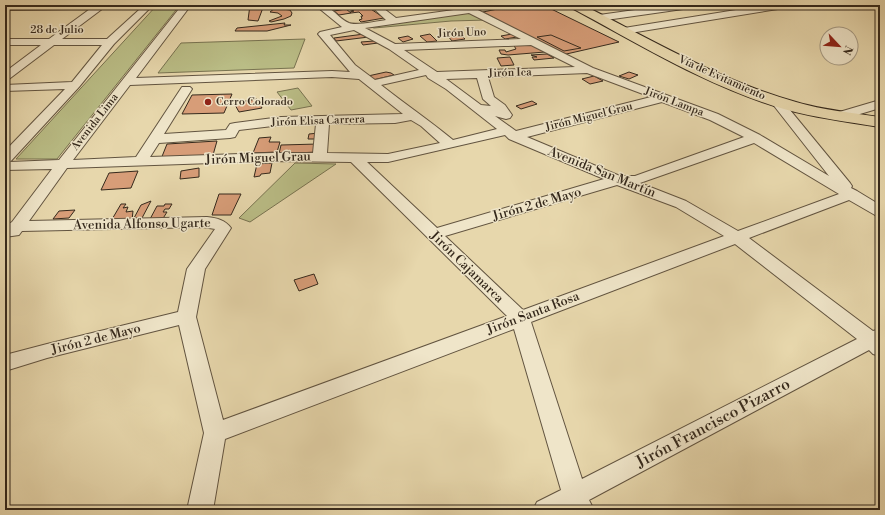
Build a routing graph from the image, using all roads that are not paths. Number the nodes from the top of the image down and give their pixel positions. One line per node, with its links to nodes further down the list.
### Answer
1 (149, 5): 12 (street); 25 (street)
2 (187, 5): 33 (street, Avenida Lima)
3 (319, 5): 20 (street, Avenida San Martín)
4 (374, 5): 16 (street)
5 (574, 5): 15 (highway, Vía de Evitamiento)
6 (690, 5): 15 (street)
7 (736, 5): 14 (street)
8 (784, 5): 14 (street)
9 (844, 5): 10 (street)
10 (855, 5)
11 (5, 6): 12 (street)
12 (100, 6): 24 (street)
13 (466, 8): 16 (street); 18 (street, Jirón Lampa)
14 (748, 10): 21 (street)
15 (599, 18): 21 (highway, Vía de Evitamiento)
16 (395, 22): 20 (street)
17 (475, 23): 18 (street)
18 (497, 24): 26 (street, Jirón Lampa)
19 (437, 25): 22 (street)
20 (355, 27): 22 (street, Avenida San Martín); 32 (street)
21 (624, 31): 38 (highway, Vía de Evitamiento)
22 (368, 33): 27 (street, Avenida San Martín)
23 (5, 42): 24 (street, 28 de Julio)
24 (52, 42): 25 (street, 28 de Julio); 31 (street)
25 (110, 42): 34 (street)
26 (532, 42): 27 (street, Jirón Uno); 28 (street, Jirón Lampa)
27 (393, 47): 29 (street, Avenida San Martín)
28 (588, 70): 30 (street, Jirón Ica); 37 (street, Jirón Lampa)
29 (430, 74): 30 (street, Jirón Ica); 32 (street, Jirón Ica); 39 (street, Avenida San Martín)
30 (480, 74): 39 (street)
31 (5, 77)
32 (367, 80): 33 (street, Jirón Ica); 41 (street)
33 (127, 82): 53 (street, Avenida Lima)
34 (75, 85): 35 (street); 51 (street)
35 (5, 88)
36 (186, 89): 47 (street)
37 (663, 98): 45 (street, Jirón Miguel Grau); 46 (street, Jirón Lampa)
38 (777, 102): 42 (highway, Vía de Evitamiento); 56 (street)
39 (474, 105): 45 (street, Avenida San Martín)
40 (878, 105): 42 (street)
41 (413, 116): 43 (street, Jirón Elisa Carrera); 48 (street)
42 (840, 116): 44 (highway, Vía de Evitamiento)
43 (323, 119): 47 (street, Jirón Elisa Carrera); 49 (street)
44 (880, 122)
45 (510, 134): 48 (street, Jirón Miguel Grau); 55 (street, Avenida San Martín)
46 (755, 138): 55 (street, Jirón 2 de Mayo); 56 (street, Jirón Lampa)
47 (154, 139): 52 (street)
48 (450, 145): 50 (street, Jirón Miguel Grau)
49 (320, 156): 50 (street, Jirón Miguel Grau); 52 (street, Jirón Miguel Grau)
50 (355, 158): 59 (street, Jirón Cajamarca)
51 (5, 159)
52 (140, 162): 53 (street, Jirón Miguel Grau)
53 (62, 165): 54 (street, Jirón Miguel Grau); 58 (street, Avenida Lima)
54 (5, 166)
55 (618, 180): 59 (street, Jirón 2 de Mayo); 60 (street, Avenida San Martín)
56 (852, 194): 57 (street, Jirón Lampa); 60 (street, Jirón Santa Rosa)
57 (880, 212)
58 (11, 229): 61 (street, Avenida Lima); 62 (street, Avenida Alfonso Ugarte)
59 (433, 234): 63 (street, Jirón Cajamarca)
60 (737, 237): 63 (street, Jirón Santa Rosa); 64 (street, Avenida San Martín)
61 (5, 242)
62 (187, 317): 65 (street, Jirón 2 de Mayo); 66 (street, Avenida Alfonso Ugarte)
63 (520, 318): 66 (street, Jirón Santa Rosa); 67 (street, Jirón Cajamarca)
64 (877, 342): 67 (street, Jirón Francisco Pizarro)
65 (5, 363)
66 (215, 432): 68 (street, Avenida Alfonso Ugarte)
67 (578, 502): 69 (street, Jirón Francisco Pizarro)
68 (200, 510)
69 (546, 510)

